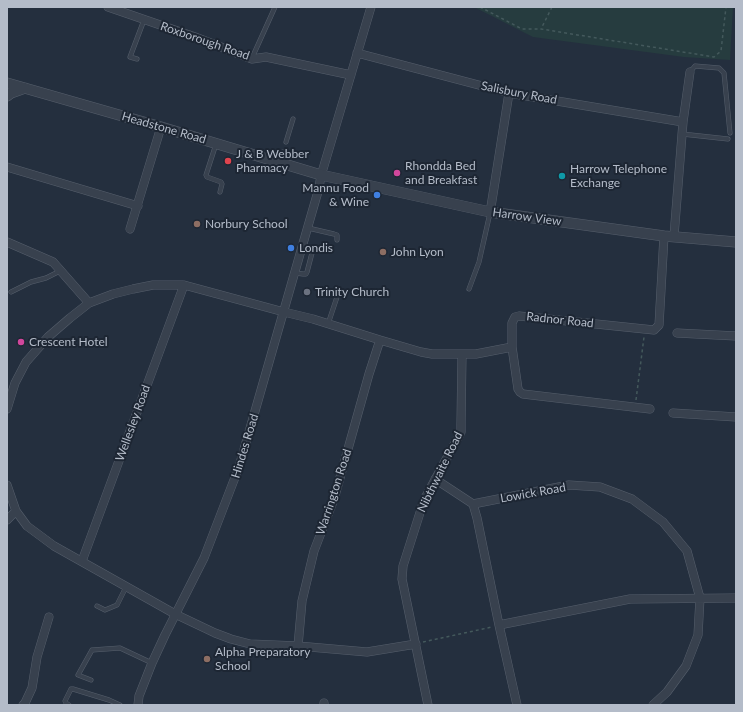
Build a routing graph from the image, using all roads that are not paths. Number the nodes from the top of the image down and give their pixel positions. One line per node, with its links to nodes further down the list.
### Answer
1 (108, 7): 4 (street, Roxborough Road)
2 (275, 7): 8 (lane)
3 (371, 7): 5 (street, Hindes Road)
4 (144, 20): 7 (lane); 8 (street, Roxborough Road)
5 (358, 53): 11 (street, Hindes Road); 14 (street, Salisbury Road)
6 (124, 55): 7 (lane)
7 (130, 57): 9 (lane)
8 (252, 58): 11 (street, Roxborough Road)
9 (137, 59)
10 (690, 72): 17 (street); 19 (lane)
11 (351, 75): 27 (street, Hindes Road)
12 (7, 83): 13 (street, Headstone Road)
13 (25, 88): 15 (street); 18 (street, Headstone Road)
14 (509, 93): 17 (street, Salisbury Road); 30 (street)
15 (7, 96)
16 (293, 118): 22 (lane)
17 (683, 122): 20 (street)
18 (161, 127): 23 (street, Headstone Road); 29 (street)
19 (730, 133)
20 (682, 134): 21 (lane); 33 (street)
21 (728, 139)
22 (286, 142)
23 (216, 143): 25 (street, Headstone Road); 28 (lane)
24 (283, 152): 25 (lane)
25 (281, 162): 27 (street, Headstone Road)
26 (7, 167): 29 (street)
27 (322, 172): 30 (street, Harrow View); 32 (street, Hindes Road)
28 (220, 192)
29 (138, 206): 31 (street)
30 (490, 212): 33 (street, Harrow View); 39 (lane)
31 (130, 228)
32 (308, 228): 34 (lane); 43 (street, Hindes Road)
33 (670, 236): 36 (street, Harrow View); 48 (street, Radnor Road)
34 (337, 240)
35 (7, 242): 37 (street)
36 (736, 242)
37 (61, 271): 41 (lane); 42 (street)
38 (184, 284): 42 (street); 43 (street); 59 (street, Wellesley Road)
39 (469, 289)
40 (339, 291): 44 (lane)
41 (11, 292)
42 (89, 303): 50 (street)
43 (284, 312): 44 (street); 64 (street, Hindes Road)
44 (328, 324): 47 (street)
45 (678, 333): 46 (street)
46 (736, 336)
47 (380, 340): 49 (street); 68 (street, Warrington Road)
48 (512, 347): 49 (street); 51 (street)
49 (462, 354): 54 (street, Nibthwaite Road)
50 (7, 409)
51 (650, 409)
52 (673, 413): 53 (street)
53 (736, 417)
54 (435, 479): 56 (street); 67 (street, Nibthwaite Road)
55 (7, 485): 57 (street)
56 (473, 504): 61 (street, Lowick Road); 66 (street)
57 (16, 511): 58 (street); 59 (street)
58 (7, 520)
59 (82, 561): 60 (street)
60 (126, 586): 63 (lane); 64 (street)
61 (700, 598): 62 (street); 66 (street); 77 (street, Lowick Road)
62 (736, 598)
63 (97, 606)
64 (175, 614): 68 (street); 69 (street, Hindes Road)
65 (49, 617): 71 (street)
66 (499, 626): 76 (street)
67 (416, 644): 68 (street); 75 (street, Nibthwaite Road)
68 (298, 646)
69 (152, 663): 70 (lane); 74 (street, Hindes Road)
70 (91, 680)
71 (23, 705)
72 (70, 705): 73 (lane)
73 (120, 705)
74 (138, 705)
75 (428, 705)
76 (517, 705)
77 (653, 705)

